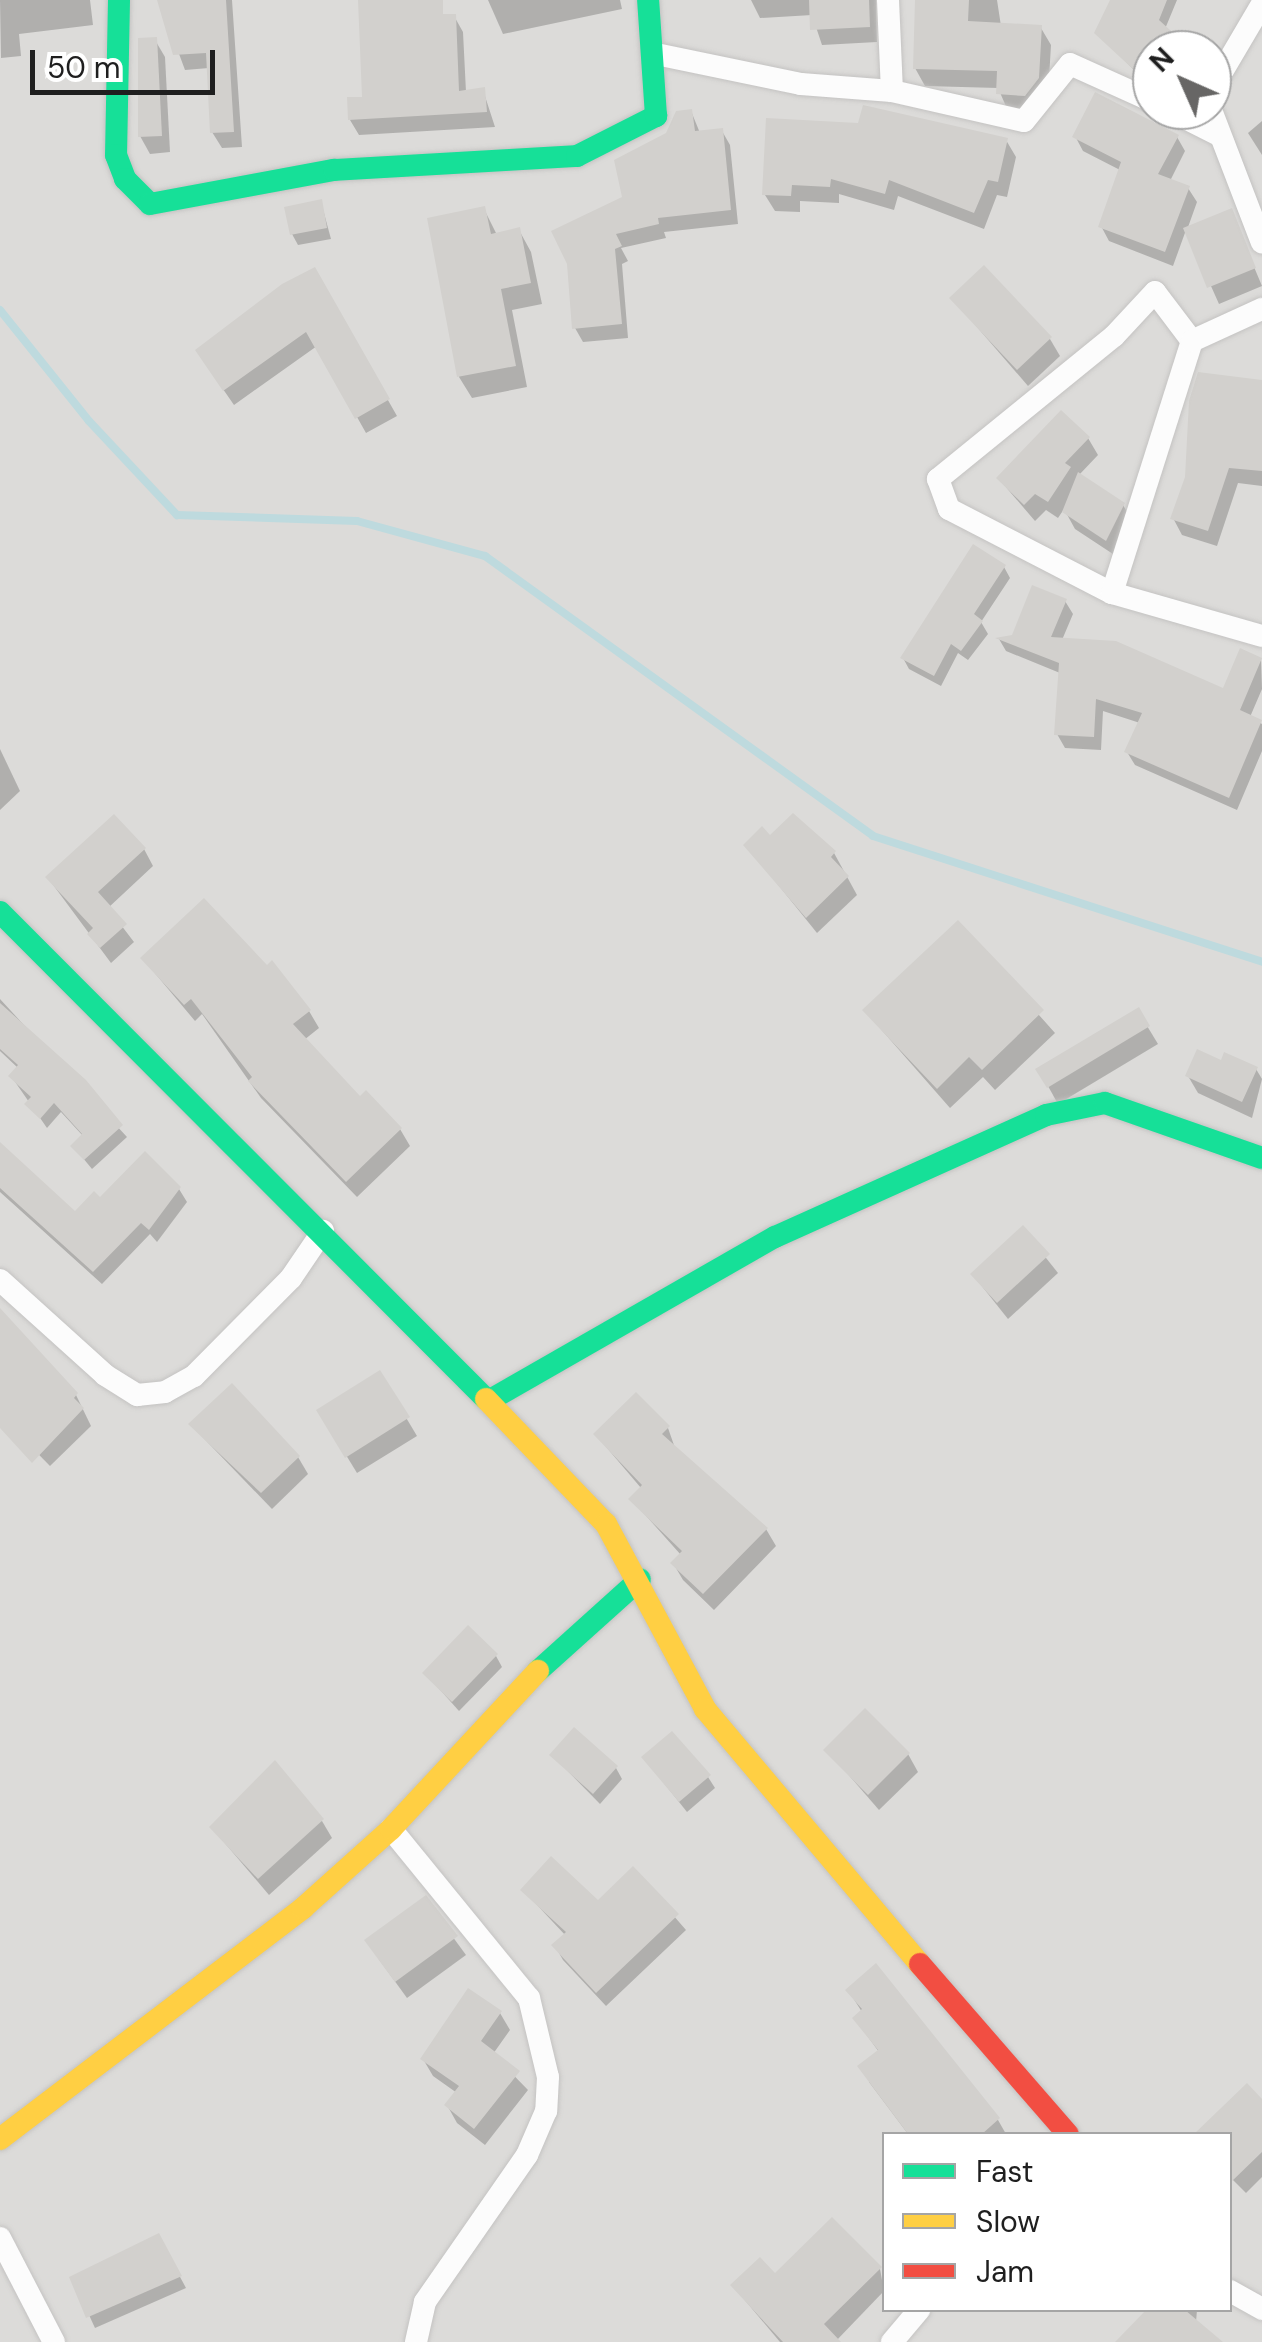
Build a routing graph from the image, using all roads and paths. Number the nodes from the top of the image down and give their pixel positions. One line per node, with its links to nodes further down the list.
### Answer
1 (119, 0): 5 (street)
2 (648, 0): 5 (street)
3 (888, 0): 7 (street)
4 (1262, 4): 6 (street)
5 (656, 54): 7 (street)
6 (1232, 54)
7 (892, 92): 8 (street)
8 (1132, 93)
9 (1209, 130): 11 (street)
10 (1217, 130): 11 (street)
11 (1219, 135): 12 (street)
12 (1262, 243)
13 (1262, 309): 14 (street)
14 (1192, 341): 15 (street); 15 (street)
15 (1112, 592): 16 (street)
16 (1262, 636)
17 (0, 912): 19 (street)
18 (1262, 1158): 21 (street)
19 (324, 1232): 20 (street); 21 (street)
20 (0, 1280)
21 (490, 1400): 22 (street)
22 (640, 1578): 23 (street); 24 (street)
23 (391, 1829): 25 (street); 31 (street)
24 (1066, 2132)
25 (2, 2139)
26 (0, 2238): 30 (street)
27 (1232, 2292): 28 (street)
28 (1262, 2309)
29 (917, 2312): 32 (street)
30 (54, 2342)
31 (416, 2342)
32 (892, 2342)

